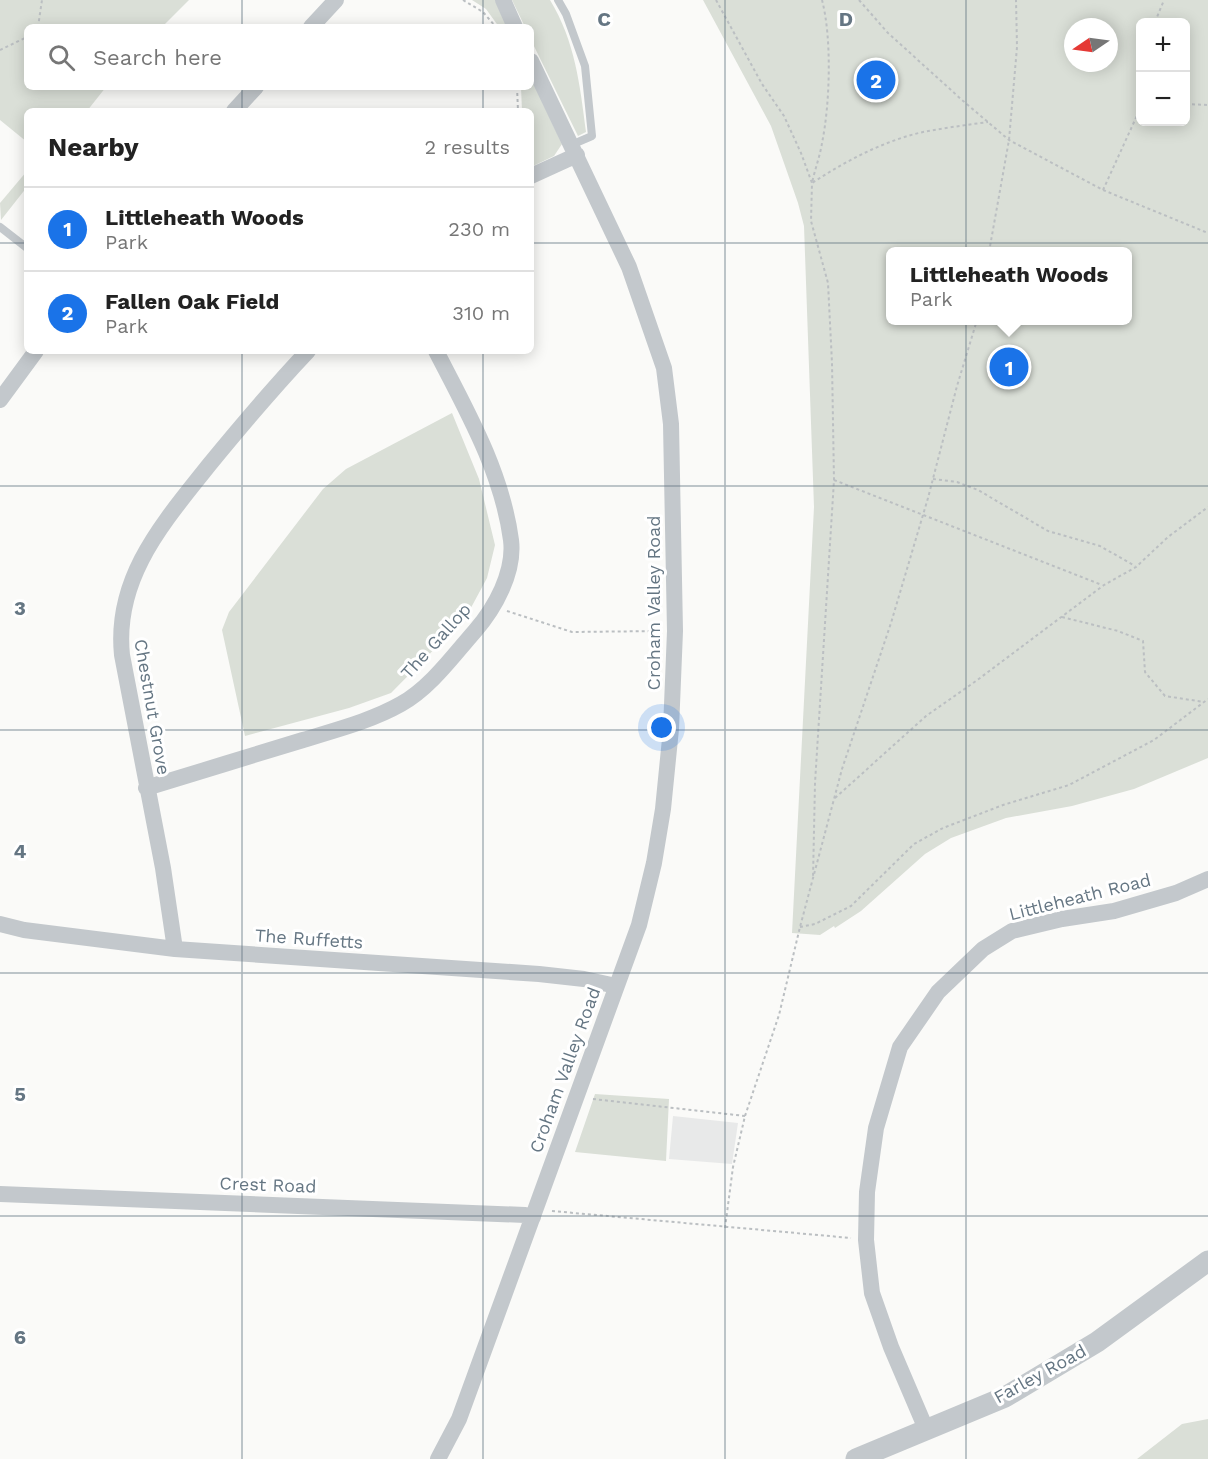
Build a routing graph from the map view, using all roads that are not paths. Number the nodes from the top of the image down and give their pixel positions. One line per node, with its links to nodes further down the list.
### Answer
1 (336, 0): 4 (street)
2 (502, 0): 5 (street)
3 (558, 0): 9 (lane)
4 (314, 24)
5 (514, 24)
6 (534, 67): 9 (street, Croham Valley Road)
7 (253, 90): 8 (street)
8 (237, 108)
9 (574, 150): 10 (street); 21 (street, Croham Valley Road)
10 (534, 174)
11 (0, 227): 12 (lane)
12 (24, 246)
13 (34, 354): 16 (street)
14 (305, 354): 17 (street, Chestnut Grove)
15 (438, 354): 17 (street, The Gallop)
16 (0, 400)
17 (146, 788): 20 (street, Chestnut Grove)
18 (1208, 879): 25 (street, Littleheath Road)
19 (0, 924): 20 (street, The Ruffetts)
20 (175, 949): 21 (street, The Ruffetts)
21 (616, 986): 23 (street, Croham Valley Road)
22 (0, 1194): 23 (street, Crest Road)
23 (540, 1214): 26 (street, Croham Valley Road)
24 (1208, 1261): 25 (street, Farley Road)
25 (926, 1429): 27 (street, Farley Road)
26 (438, 1459)
27 (856, 1459)

